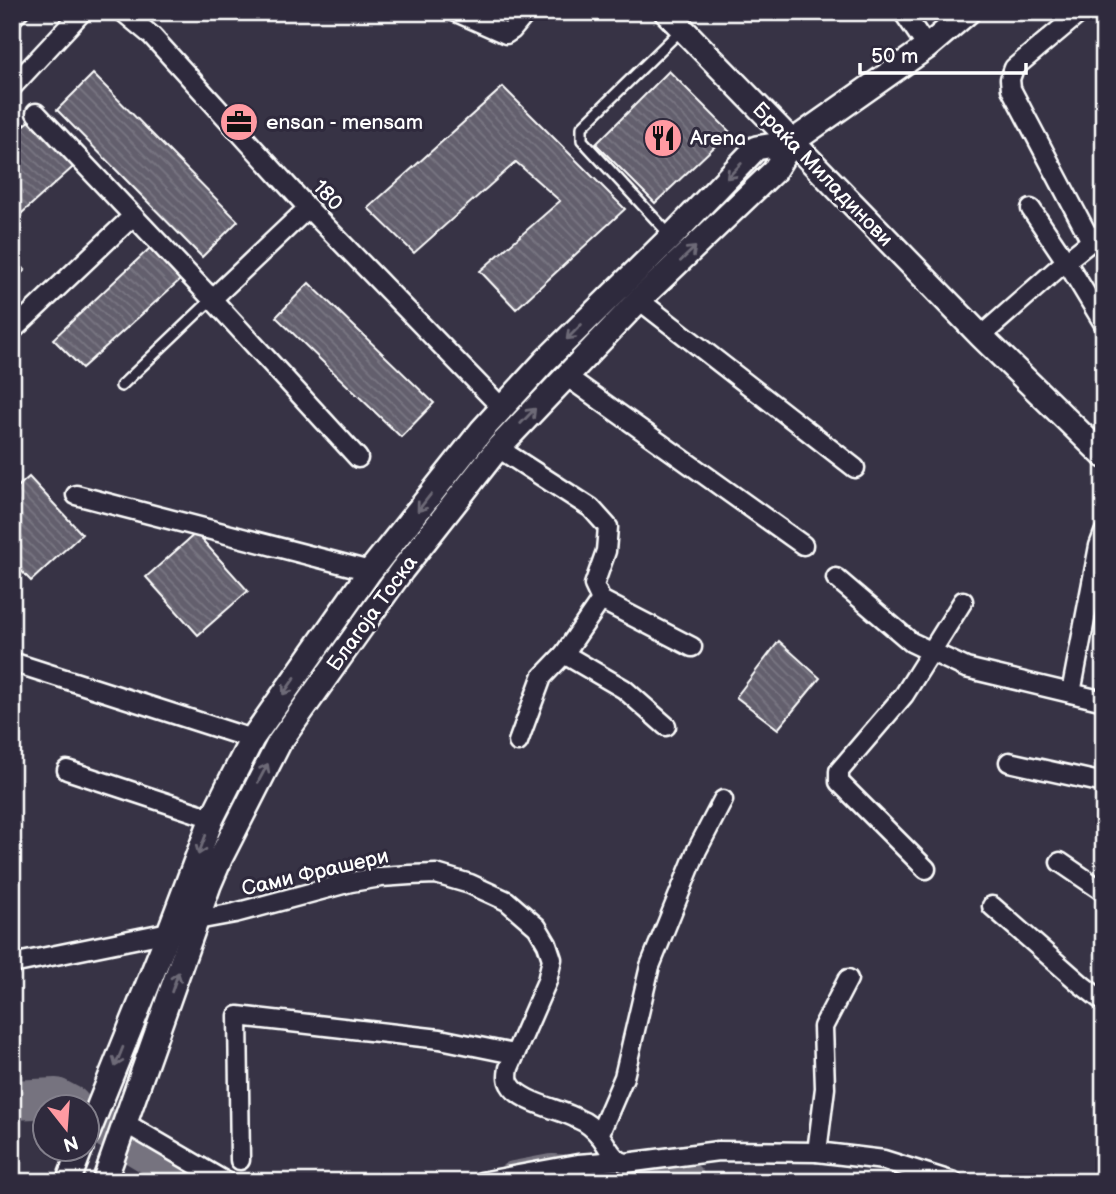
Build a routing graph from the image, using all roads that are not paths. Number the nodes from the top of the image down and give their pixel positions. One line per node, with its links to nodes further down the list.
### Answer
1 (82, 12): 10 (street)
2 (124, 12): 13 (street, 180)
3 (456, 12): 4 (street)
4 (527, 12)
5 (903, 12): 9 (street)
6 (968, 12): 9 (street, Благоја Тоска)
7 (1081, 12): 17 (street)
8 (674, 21): 12 (street, Браќа Миладинови); 16 (lane)
9 (927, 47): 12 (street, Благоја Тоска)
10 (12, 88)
11 (36, 113): 15 (street)
12 (792, 142): 16 (street, Благоја Тоска, one-way to 16); 20 (street, Благоја Тоска, one-way to 12); 23 (street, Браќа Миладинови)
13 (308, 208): 19 (street); 26 (street, 180)
14 (1031, 209): 18 (street)
15 (134, 216): 19 (street); 22 (street)
16 (671, 236): 26 (street, Благоја Тоска, one-way to 26)
17 (1097, 236): 18 (street)
18 (1066, 261): 21 (street); 23 (street)
19 (212, 299): 25 (lane); 29 (street)
20 (639, 300): 24 (street, Благоја Тоска); 30 (street)
21 (1104, 324)
22 (12, 331)
23 (981, 336): 28 (street, Браќа Миладинови)
24 (566, 376): 27 (street, Благоја Тоска, one-way to 24); 33 (street)
25 (121, 386)
26 (501, 407): 34 (street, Благоја Тоска, one-way to 34)
27 (498, 448): 36 (street); 56 (street, Благоја Тоска, one-way to 27)
28 (1104, 456)
29 (358, 458)
30 (855, 468)
31 (76, 495): 34 (street)
32 (1104, 533): 42 (street)
33 (803, 545)
34 (370, 571): 45 (street, Благоја Тоска, one-way to 45)
35 (836, 578): 39 (street)
36 (601, 600): 38 (street); 40 (street)
37 (963, 601): 39 (street)
38 (692, 647)
39 (930, 651): 42 (street); 53 (street)
40 (564, 654): 44 (street); 46 (street)
41 (12, 662): 45 (street)
42 (1071, 693): 43 (street)
43 (1104, 701)
44 (666, 726)
45 (252, 739): 51 (street, Благоја Тоска)
46 (518, 742)
47 (1009, 762): 49 (street)
48 (67, 770): 51 (street)
49 (1104, 783)
50 (723, 800): 64 (street)
51 (212, 818): 57 (street, Благоја Тоска, one-way to 57)
52 (1060, 862): 54 (street)
53 (926, 869)
54 (1104, 892)
55 (992, 906): 60 (street)
56 (197, 920): 61 (street, Сами Фрашери); 63 (street, Благоја Тоска, one-way to 56)
57 (169, 932): 58 (street); 62 (street, Благоја Тоска, one-way to 62)
58 (12, 964)
59 (849, 979): 65 (street)
60 (1104, 1002)
61 (514, 1054): 64 (street, Сами Фрашери); 66 (street)
62 (102, 1100)
63 (128, 1114): 68 (street, Благоја Тоска); 69 (street)
64 (599, 1135): 67 (street, Сами Фрашери)
65 (817, 1152): 67 (street); 71 (street)
66 (240, 1160)
67 (618, 1161): 70 (street)
68 (106, 1177)
69 (226, 1182)
70 (481, 1182)
71 (954, 1182)

